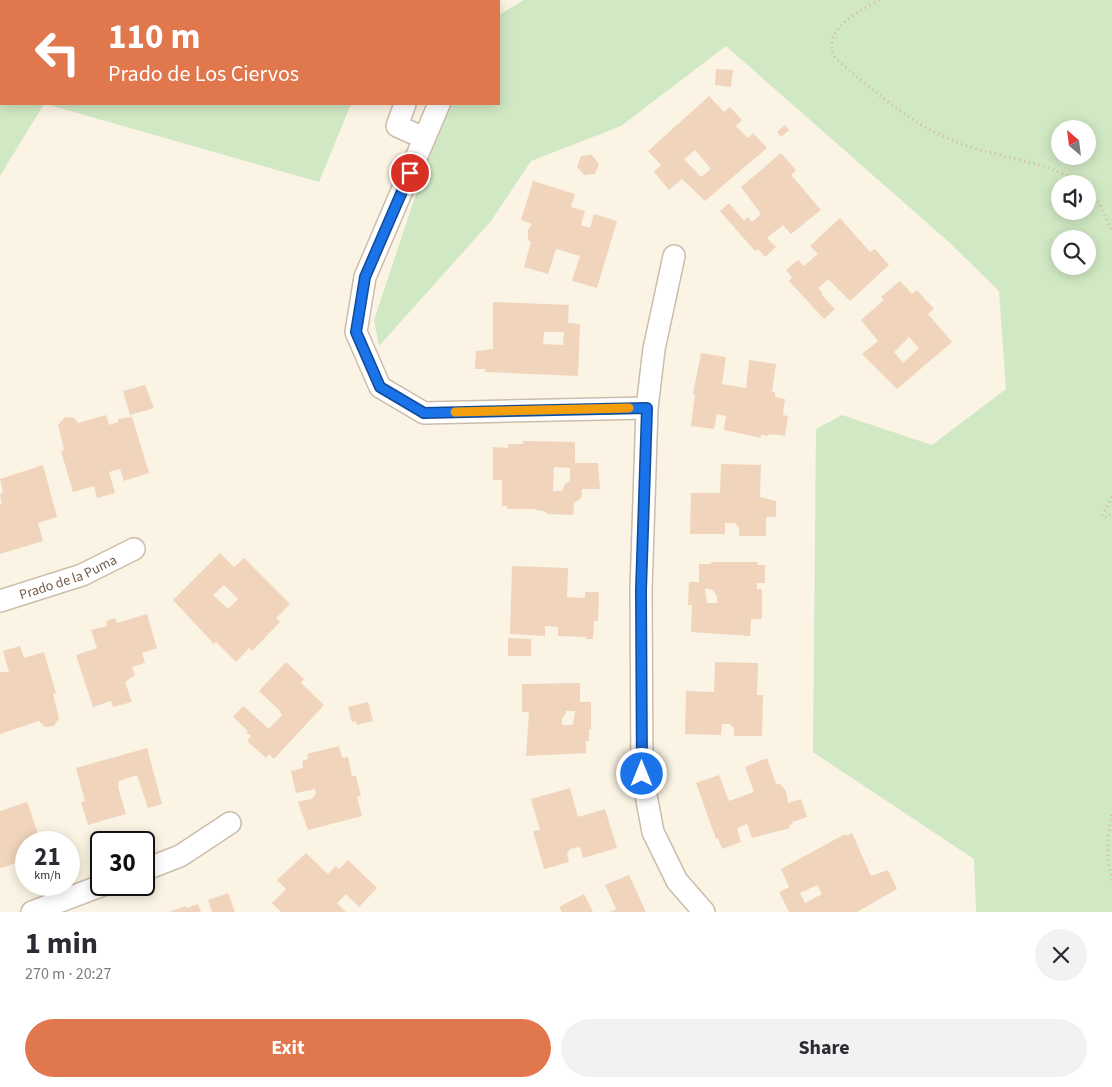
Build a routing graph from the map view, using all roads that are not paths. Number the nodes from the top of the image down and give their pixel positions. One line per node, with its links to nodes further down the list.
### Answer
1 (406, 105): 3 (street)
2 (439, 105): 3 (street)
3 (424, 138): 5 (street)
4 (674, 256): 5 (street)
5 (647, 408): 12 (street)
6 (134, 549): 7 (street, Prado de la Puma)
7 (0, 601)
8 (230, 823): 9 (street)
9 (155, 866)
10 (90, 890): 11 (street)
11 (32, 912)
12 (704, 912)

